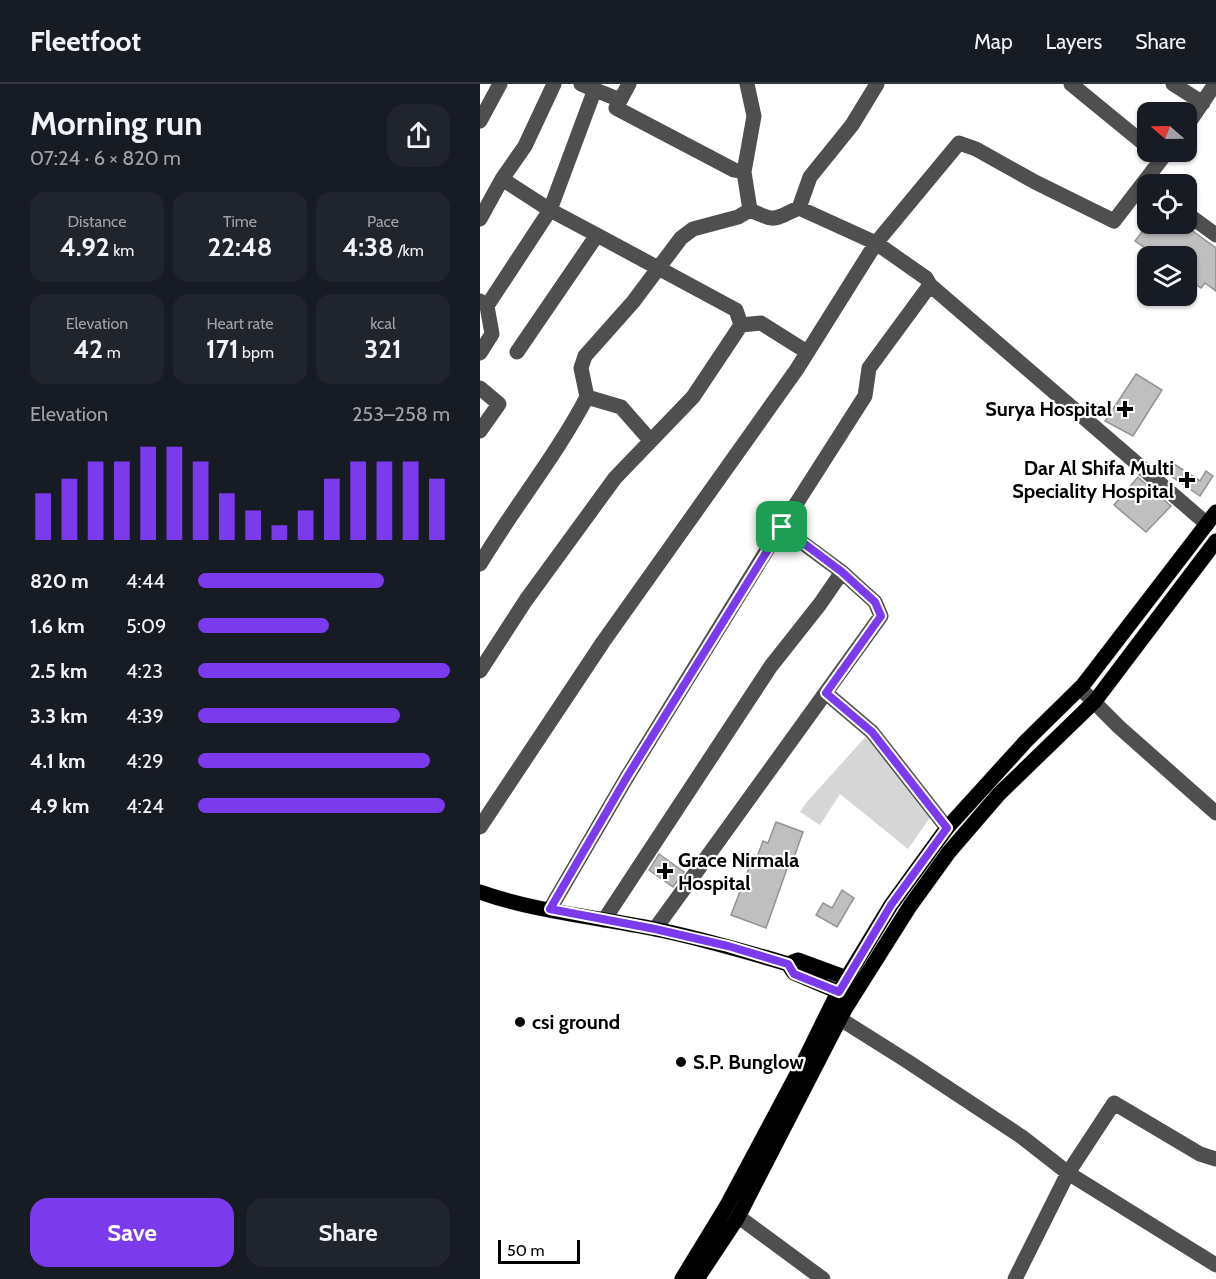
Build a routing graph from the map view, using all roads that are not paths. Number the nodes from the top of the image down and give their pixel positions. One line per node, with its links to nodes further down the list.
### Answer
1 (500, 84): 13 (street)
2 (554, 84): 16 (street)
3 (629, 84): 10 (street)
4 (747, 84): 15 (street)
5 (877, 84): 18 (street)
6 (1071, 84): 14 (street)
7 (1173, 84): 11 (street)
8 (1215, 84): 11 (street)
9 (588, 87): 10 (street); 19 (street)
10 (620, 100): 15 (street)
11 (1203, 103): 12 (street)
12 (1197, 111)
13 (480, 122)
14 (1137, 138)
15 (744, 172): 20 (street)
16 (502, 179): 19 (street); 21 (street)
17 (1137, 194): 25 (street)
18 (799, 208): 20 (street); 25 (street)
19 (550, 210): 23 (street); 28 (street)
20 (750, 210): 26 (street)
21 (480, 219)
22 (1197, 221): 24 (street)
23 (597, 235): 26 (street); 30 (street)
24 (1216, 235)
25 (876, 243): 27 (street); 31 (street)
26 (659, 268): 29 (street); 34 (street)
27 (930, 285): 37 (street); 38 (street)
28 (483, 303): 32 (street)
29 (741, 325): 31 (street); 36 (street)
30 (517, 352)
31 (807, 352): 49 (street)
32 (480, 353)
33 (480, 388): 35 (street)
34 (587, 397): 36 (street); 40 (street)
35 (480, 431)
36 (650, 441): 42 (street)
37 (1211, 518): 43 (main road)
38 (782, 527): 41 (street); 52 (street)
39 (1216, 541): 45 (main road)
40 (480, 564)
41 (842, 572): 44 (street); 53 (street)
42 (480, 671)
43 (1080, 688): 45 (street); 46 (main road)
44 (826, 693): 50 (street); 54 (street)
45 (1095, 701): 47 (main road); 48 (street)
46 (1037, 730): 47 (main road); 50 (main road)
47 (1053, 742): 58 (main road)
48 (1216, 813)
49 (480, 827)
50 (947, 828): 56 (main road)
51 (480, 892): 52 (main road)
52 (550, 909): 53 (main road)
53 (604, 920): 54 (main road)
54 (655, 929): 55 (main road)
55 (788, 964): 56 (main road); 57 (main road)
56 (847, 978): 57 (main road)
57 (839, 992): 58 (main road)
58 (835, 1015): 60 (street); 61 (main road)
59 (1216, 1159): 60 (street)
60 (1068, 1173): 62 (street); 66 (street)
61 (732, 1212): 63 (main road); 64 (main road); 65 (street)
62 (1216, 1265)
63 (682, 1279)
64 (697, 1279)
65 (823, 1279)
66 (1015, 1279)

